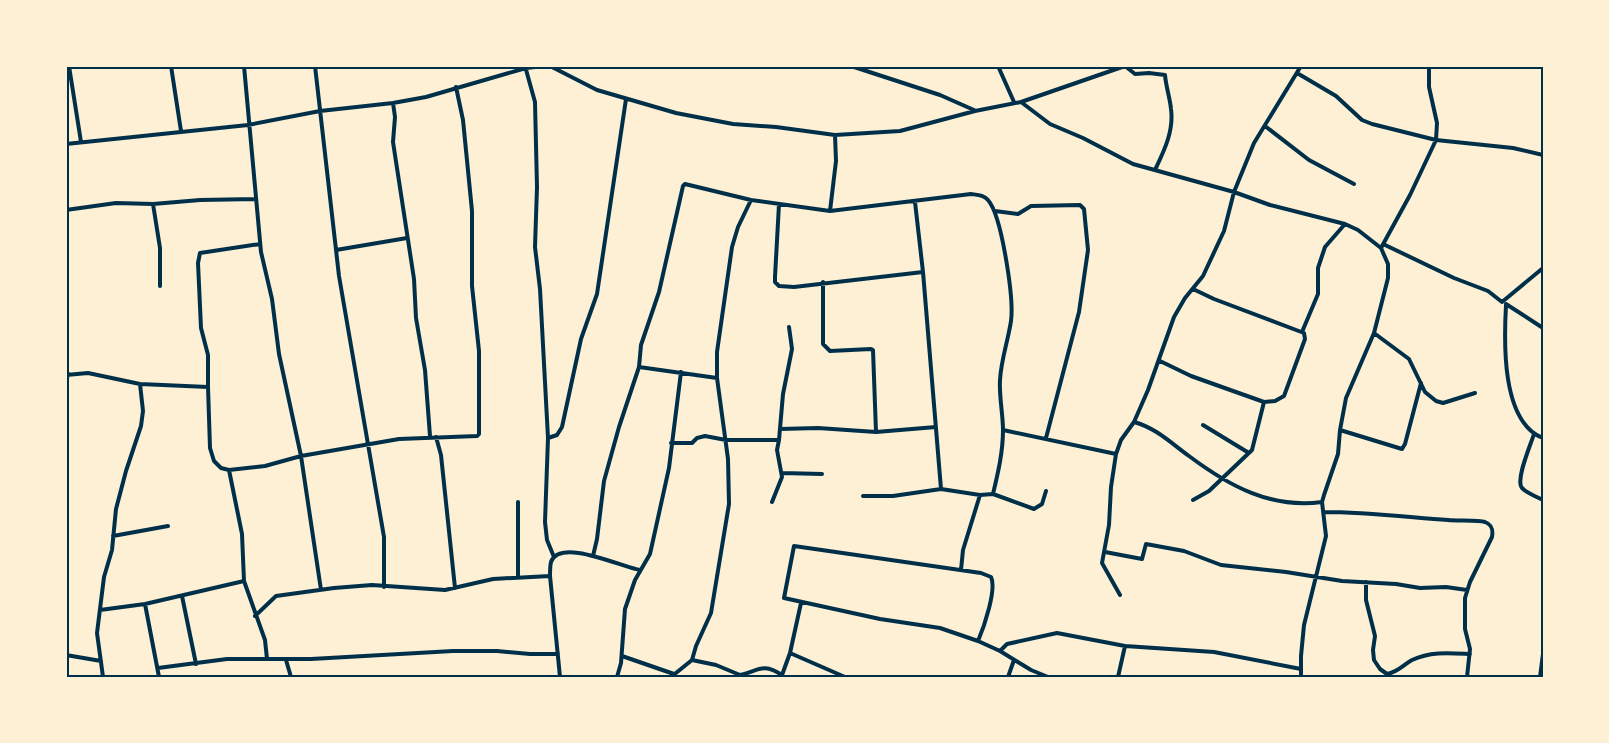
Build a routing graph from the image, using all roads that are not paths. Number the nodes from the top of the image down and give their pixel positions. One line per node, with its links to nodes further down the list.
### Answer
1 (69, 66): 26 (street)
2 (171, 66): 23 (street)
3 (244, 66): 21 (street)
4 (315, 66): 19 (street)
5 (545, 66): 12 (street)
6 (550, 66): 15 (street)
7 (851, 66): 20 (street)
8 (998, 66): 16 (street)
9 (1125, 66): 17 (street); 29 (street)
10 (1301, 66): 13 (street)
11 (1430, 66): 25 (street)
12 (525, 67): 14 (street); 76 (street)
13 (1297, 73): 22 (street); 25 (street)
14 (456, 87): 18 (street); 75 (street)
15 (626, 99): 24 (street); 76 (street)
16 (1014, 102): 17 (street); 20 (street)
17 (1021, 102): 29 (street)
18 (393, 103): 19 (street); 41 (street)
19 (320, 111): 21 (street); 44 (street)
20 (975, 111): 24 (street)
21 (248, 124): 23 (street); 32 (street)
22 (1265, 126): 30 (street); 31 (street)
23 (181, 131): 26 (street)
24 (836, 135): 38 (street)
25 (1436, 140): 28 (street); 43 (street)
26 (81, 142): 27 (street)
27 (66, 144)
28 (1543, 155)
29 (1155, 170): 31 (street)
30 (1354, 184)
31 (1234, 192): 40 (street); 49 (street)
32 (256, 199): 35 (street); 42 (street)
33 (751, 200): 36 (street); 56 (street); 59 (street)
34 (915, 202): 38 (street); 39 (street); 46 (street)
35 (153, 204): 37 (street); 48 (street)
36 (779, 204): 38 (street); 47 (street)
37 (66, 210)
38 (830, 211)
39 (995, 211): 70 (street); 77 (street)
40 (1345, 224): 43 (street); 53 (street)
41 (407, 238): 44 (street); 74 (street)
42 (260, 244): 63 (street); 85 (street)
43 (1382, 246): 50 (street); 54 (street)
44 (336, 250): 82 (street)
45 (1543, 268): 50 (street)
46 (923, 273): 47 (street); 68 (street)
47 (823, 282): 72 (street)
48 (160, 286)
49 (1193, 289): 53 (street); 55 (street)
50 (1504, 303): 52 (street); 73 (street)
51 (789, 327): 69 (street)
52 (1543, 328)
53 (1302, 332): 65 (street)
54 (1374, 333): 61 (street); 71 (street)
55 (1160, 361): 65 (street); 66 (street)
56 (639, 367): 57 (street); 104 (street)
57 (681, 372): 59 (street); 81 (street)
58 (67, 374): 60 (street); 62 (street)
59 (717, 378): 79 (street)
60 (66, 382)
61 (1420, 383): 64 (street); 71 (street)
62 (140, 384): 63 (street); 102 (street)
63 (208, 387): 86 (street)
64 (1475, 393)
65 (1264, 402): 83 (street)
66 (1134, 422): 84 (street); 89 (street)
67 (1203, 426): 83 (street)
68 (936, 427): 72 (street); 90 (street)
69 (780, 429): 72 (street); 80 (street)
70 (1003, 430): 77 (street); 92 (street)
71 (1340, 430): 99 (street)
72 (876, 432)
73 (1534, 434): 78 (street); 96 (street)
74 (430, 436): 75 (street); 82 (street)
75 (435, 437): 114 (street)
76 (548, 438): 105 (street)
77 (1046, 438): 84 (street)
78 (1543, 438)
79 (726, 440): 80 (street); 81 (street); 134 (street)
80 (779, 440): 87 (street)
81 (671, 443): 106 (street)
82 (368, 445): 85 (street); 113 (street)
83 (1249, 453): 89 (street)
84 (1116, 454): 103 (street)
85 (300, 456): 86 (street); 115 (street)
86 (229, 470): 111 (street)
87 (782, 473): 88 (street); 98 (street)
88 (822, 474)
89 (1221, 478): 95 (street); 99 (street)
90 (941, 489): 93 (street); 94 (street)
91 (1046, 492): 92 (street)
92 (993, 494): 93 (street)
93 (980, 495): 107 (street)
94 (863, 496)
95 (1193, 500)
96 (1543, 500)
97 (518, 502): 110 (street)
98 (772, 502)
99 (1322, 502): 100 (street)
100 (1324, 512): 109 (street); 116 (street)
101 (168, 526): 102 (street)
102 (113, 536): 121 (street)
103 (1105, 552): 109 (street); 117 (street)
104 (593, 556): 105 (street); 106 (street)
105 (554, 557): 108 (street)
106 (640, 570): 131 (street)
107 (961, 570): 119 (street); 123 (street)
108 (550, 576): 110 (street); 127 (street)
109 (1315, 576): 112 (street); 139 (street)
110 (518, 577): 114 (street)
111 (244, 581): 118 (street); 122 (street)
112 (1366, 582): 116 (street); 128 (street)
113 (384, 586): 114 (street); 115 (street)
114 (455, 588)
115 (321, 590): 122 (street)
116 (1467, 590): 128 (street)
117 (1120, 595)
118 (182, 596): 120 (street); 137 (street)
119 (801, 603): 123 (street); 126 (street)
120 (145, 604): 121 (street); 138 (street)
121 (100, 610): 136 (street)
122 (255, 616): 132 (street)
123 (978, 641): 125 (street)
124 (1125, 646): 125 (street); 139 (street); 150 (street)
125 (1000, 651): 135 (street)
126 (790, 653): 141 (street); 147 (street)
127 (558, 654): 133 (street); 145 (street)
128 (1470, 654): 152 (street)
129 (1543, 654): 153 (street)
130 (66, 655): 136 (street)
131 (621, 656): 140 (street); 146 (street)
132 (267, 659): 133 (street); 137 (street)
133 (286, 660): 144 (street)
134 (692, 660): 140 (street); 141 (street)
135 (1014, 660): 148 (street); 149 (street)
136 (101, 661): 142 (street)
137 (196, 664): 138 (street)
138 (158, 668): 143 (street)
139 (1301, 669): 151 (street)
140 (672, 675)
141 (782, 676)
142 (103, 677)
143 (159, 677)
144 (291, 677)
145 (560, 677)
146 (617, 677)
147 (843, 677)
148 (1008, 677)
149 (1048, 677)
150 (1118, 677)
151 (1301, 677)
152 (1467, 677)
153 (1540, 677)

